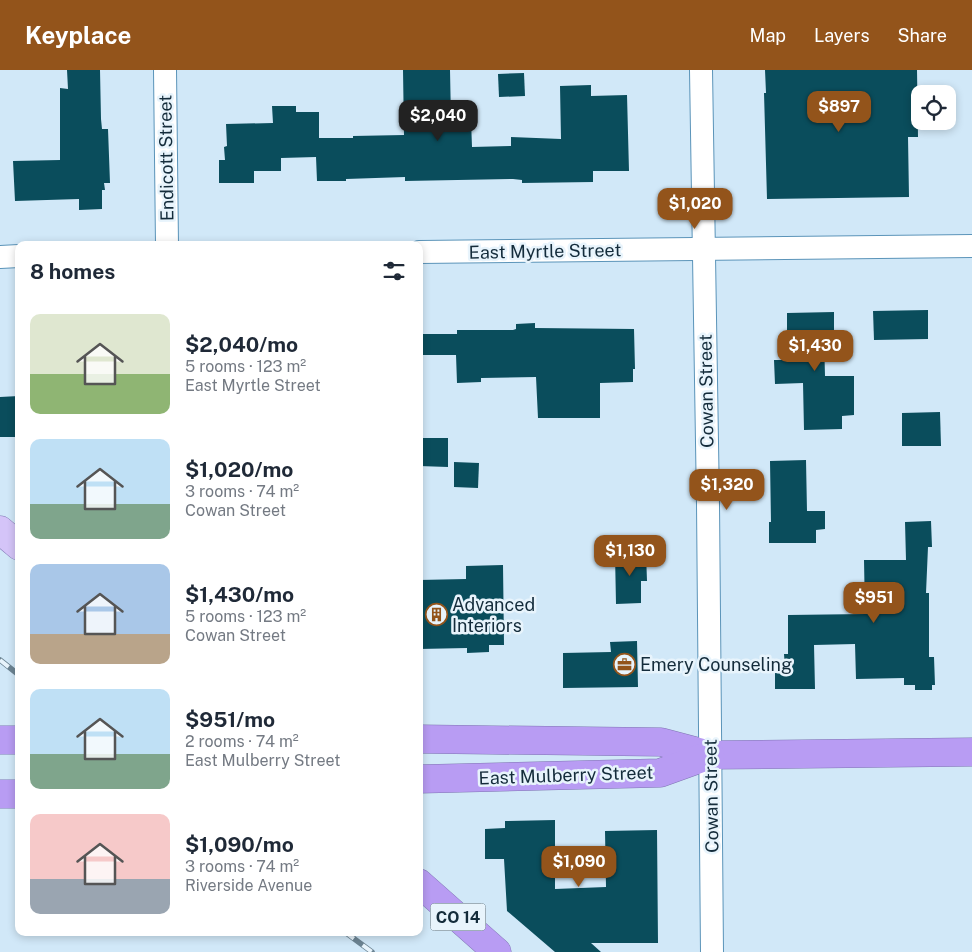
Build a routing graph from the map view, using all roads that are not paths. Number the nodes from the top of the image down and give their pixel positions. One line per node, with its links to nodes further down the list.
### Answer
1 (165, 70): 3 (street, Endicott Street)
2 (701, 70): 5 (street, Cowan Street)
3 (167, 241)
4 (972, 246): 5 (street, East Myrtle Street)
5 (704, 249): 6 (street, East Myrtle Street); 15 (street, Cowan Street)
6 (423, 252)
7 (15, 256): 8 (street)
8 (0, 257)
9 (0, 530): 10 (main road)
10 (15, 543)
11 (423, 739): 15 (highway, East Mulberry Street)
12 (0, 740): 13 (highway)
13 (15, 740)
14 (972, 752): 15 (highway, East Mulberry Street)
15 (710, 755): 16 (highway, East Mulberry Street); 21 (street, Cowan Street)
16 (423, 779)
17 (0, 794): 18 (highway)
18 (15, 794)
19 (423, 887): 20 (highway, CO 14)
20 (497, 952)
21 (712, 952)

